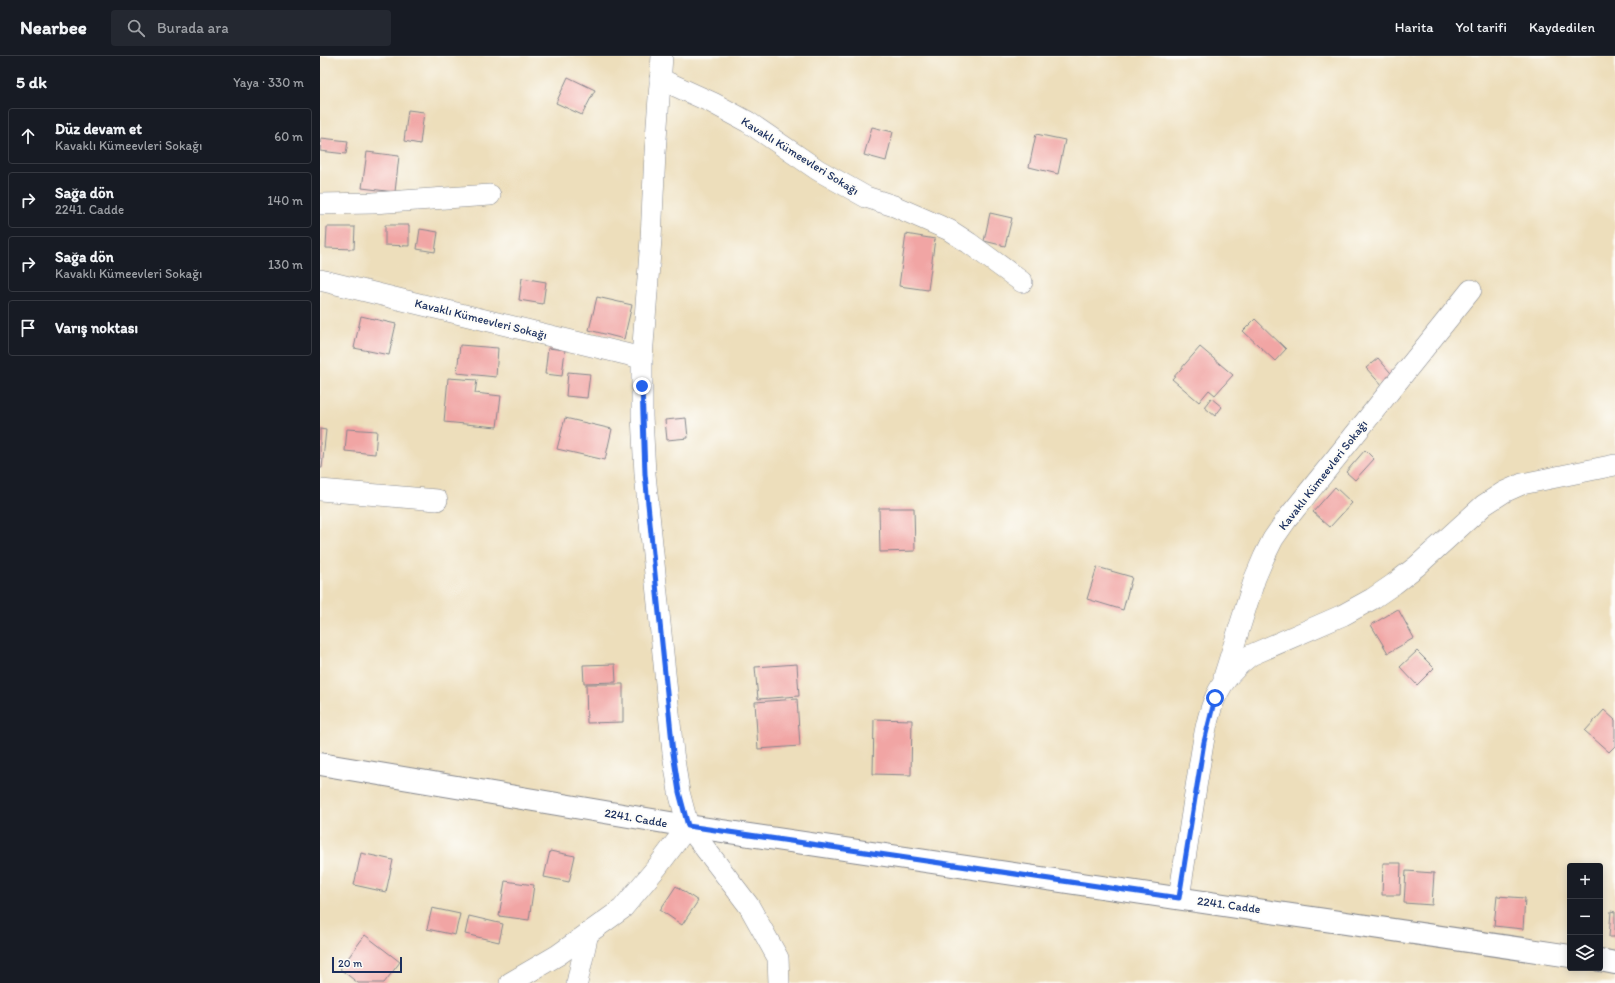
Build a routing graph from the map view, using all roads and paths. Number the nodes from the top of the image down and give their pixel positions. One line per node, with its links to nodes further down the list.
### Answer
1 (662, 56): 2 (street)
2 (660, 79): 6 (street, Kavaklı Kümeevleri Sokağı); 8 (street)
3 (490, 195): 4 (street)
4 (320, 204)
5 (320, 280): 8 (street, Kavaklı Kümeevleri Sokağı)
6 (1022, 282)
7 (1471, 290): 12 (street, Kavaklı Kümeevleri Sokağı)
8 (642, 358): 14 (street)
9 (1615, 465): 12 (street, Kavaklı Kümeevleri Sokağı)
10 (320, 490): 11 (street)
11 (437, 500)
12 (1221, 687): 15 (street, Kavaklı Kümeevleri Sokağı)
13 (320, 764): 14 (street, 2241. Cadde)
14 (688, 826): 15 (street, 2241. Cadde); 16 (street); 22 (street)
15 (1179, 898): 17 (street, 2241. Cadde)
16 (588, 933): 20 (street); 21 (street)
17 (1567, 956)
18 (1603, 961): 19 (street)
19 (1615, 963)
20 (510, 983)
21 (577, 983)
22 (779, 983)

